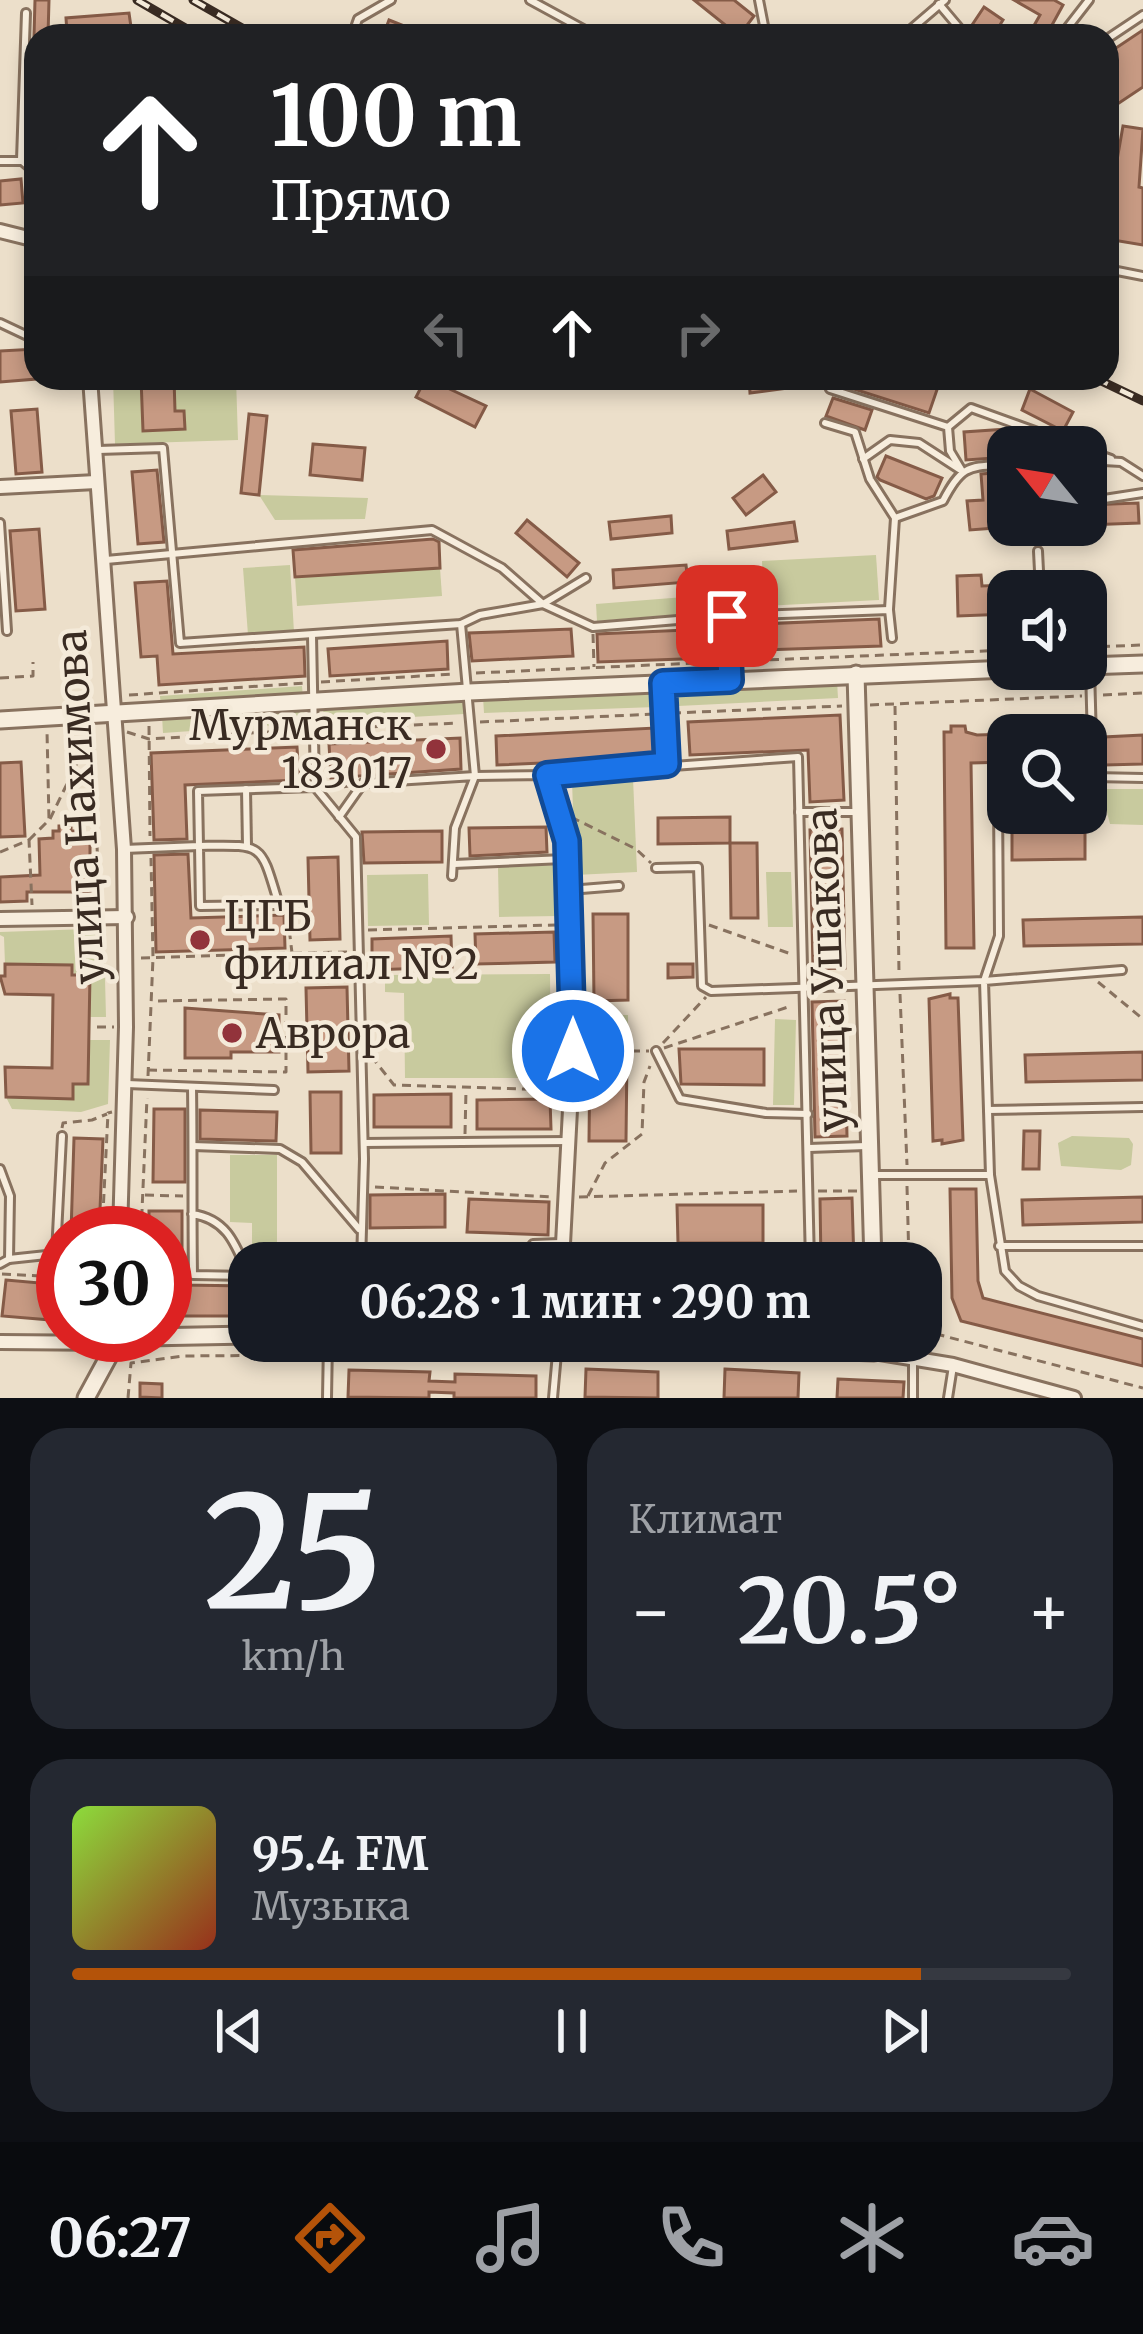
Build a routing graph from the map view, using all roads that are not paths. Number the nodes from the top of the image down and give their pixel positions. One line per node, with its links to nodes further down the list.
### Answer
1 (391, 0): 7 (lane)
2 (530, 0): 8 (lane)
3 (1089, 0): 10 (lane)
4 (942, 2): 9 (lane)
5 (26, 13): 6 (lane)
6 (26, 24)
7 (356, 24)
8 (574, 24)
9 (917, 24)
10 (1070, 24)
11 (24, 72): 12 (lane)
12 (21, 160): 13 (lane); 14 (lane); 15 (lane)
13 (24, 160)
14 (0, 161)
15 (24, 163)
16 (91, 390): 21 (street, улица Нахимова)
17 (833, 390): 20 (lane)
18 (825, 423): 23 (lane)
19 (1021, 426): 20 (lane)
20 (948, 427): 27 (lane)
21 (94, 450): 29 (street, улица Нахимова); 36 (lane)
22 (1107, 457): 25 (lane)
23 (863, 459): 27 (lane); 33 (lane)
24 (1107, 461): 25 (lane)
25 (1121, 462): 28 (lane)
26 (987, 466): 27 (lane)
27 (962, 471): 33 (lane)
28 (1143, 472)
29 (96, 482): 30 (street); 37 (street, улица Нахимова)
30 (0, 487)
31 (1143, 493): 32 (lane)
32 (1107, 499)
33 (895, 518): 41 (lane)
34 (0, 523): 44 (lane)
35 (1038, 551): 38 (lane)
36 (173, 555): 37 (lane); 40 (lane); 45 (lane)
37 (102, 560): 56 (street, улица Нахимова)
38 (1039, 570)
39 (586, 578): 40 (lane)
40 (543, 604): 42 (lane); 43 (lane)
41 (889, 610): 42 (lane); 46 (lane)
42 (727, 616): 51 (lane)
43 (461, 624): 45 (lane); 53 (lane)
44 (7, 631)
45 (312, 636): 54 (lane)
46 (892, 638)
47 (1143, 664): 48 (street)
48 (1107, 665)
49 (987, 670): 50 (street)
50 (856, 674): 51 (street); 65 (street, улица Ушакова)
51 (730, 680): 52 (street)
52 (663, 683): 53 (street); 57 (lane)
53 (469, 692): 54 (street); 59 (lane)
54 (315, 701): 56 (street); 63 (lane)
55 (0, 720): 56 (street)
56 (116, 722): 71 (street, улица Нахимова)
57 (667, 764): 58 (lane); 64 (lane)
58 (547, 775): 59 (lane); 68 (lane)
59 (475, 776): 66 (lane); 73 (lane)
60 (1143, 778): 61 (lane)
61 (1107, 779)
62 (246, 789): 63 (lane); 69 (lane); 70 (lane)
63 (317, 789): 66 (lane)
64 (800, 812): 65 (lane); 83 (lane)
65 (858, 812): 82 (street, улица Ушакова)
66 (340, 817): 92 (lane)
67 (998, 834): 81 (lane)
68 (567, 841): 72 (street)
69 (199, 846): 70 (lane); 70 (lane); 71 (lane)
70 (247, 846)
71 (124, 849): 78 (street, улица Нахимова)
72 (568, 859): 73 (lane); 77 (street)
73 (454, 864): 75 (lane)
74 (656, 868): 83 (lane)
75 (452, 876)
76 (620, 886): 77 (lane)
77 (569, 890): 93 (street)
78 (127, 917): 79 (street); 85 (street, улица Нахимова)
79 (0, 920)
80 (1122, 970): 81 (lane)
81 (984, 981): 82 (lane); 89 (lane)
82 (866, 983): 83 (lane); 95 (street, улица Ушакова)
83 (804, 986): 90 (lane)
84 (656, 1051): 90 (lane)
85 (126, 1084): 86 (lane); 101 (street, улица Нахимова)
86 (191, 1087): 87 (lane); 94 (lane)
87 (274, 1090)
88 (1143, 1107): 89 (lane)
89 (988, 1110): 98 (lane)
90 (808, 1114): 96 (lane)
91 (62, 1136): 111 (lane)
92 (364, 1142): 93 (lane); 104 (lane)
93 (568, 1142): 106 (street)
94 (193, 1146): 102 (lane); 104 (lane)
95 (869, 1146): 96 (lane); 99 (street, улица Ушакова)
96 (809, 1148): 107 (lane)
97 (0, 1169): 100 (lane)
98 (990, 1175): 99 (lane); 109 (lane)
99 (870, 1183): 108 (street, улица Ушакова)
100 (5, 1196): 111 (lane)
101 (121, 1206)
102 (192, 1206)
103 (192, 1214): 103 (lane)
104 (362, 1232): 105 (lane)
105 (362, 1242)
106 (563, 1242)
107 (810, 1242)
108 (872, 1242)
109 (999, 1246): 110 (lane); 113 (lane)
110 (1143, 1246)
111 (9, 1259): 112 (lane)
112 (0, 1264)
113 (1143, 1326)
114 (228, 1335): 115 (street)
115 (192, 1336)
116 (36, 1341): 117 (street)
117 (0, 1342)
118 (104, 1362): 124 (street)
119 (328, 1362): 125 (lane)
120 (555, 1362): 126 (lane)
121 (913, 1362): 127 (lane)
122 (938, 1362): 123 (street)
123 (953, 1365): 128 (lane); 129 (street)
124 (86, 1398)
125 (327, 1398)
126 (553, 1398)
127 (913, 1398)
128 (948, 1398)
129 (1075, 1398)

